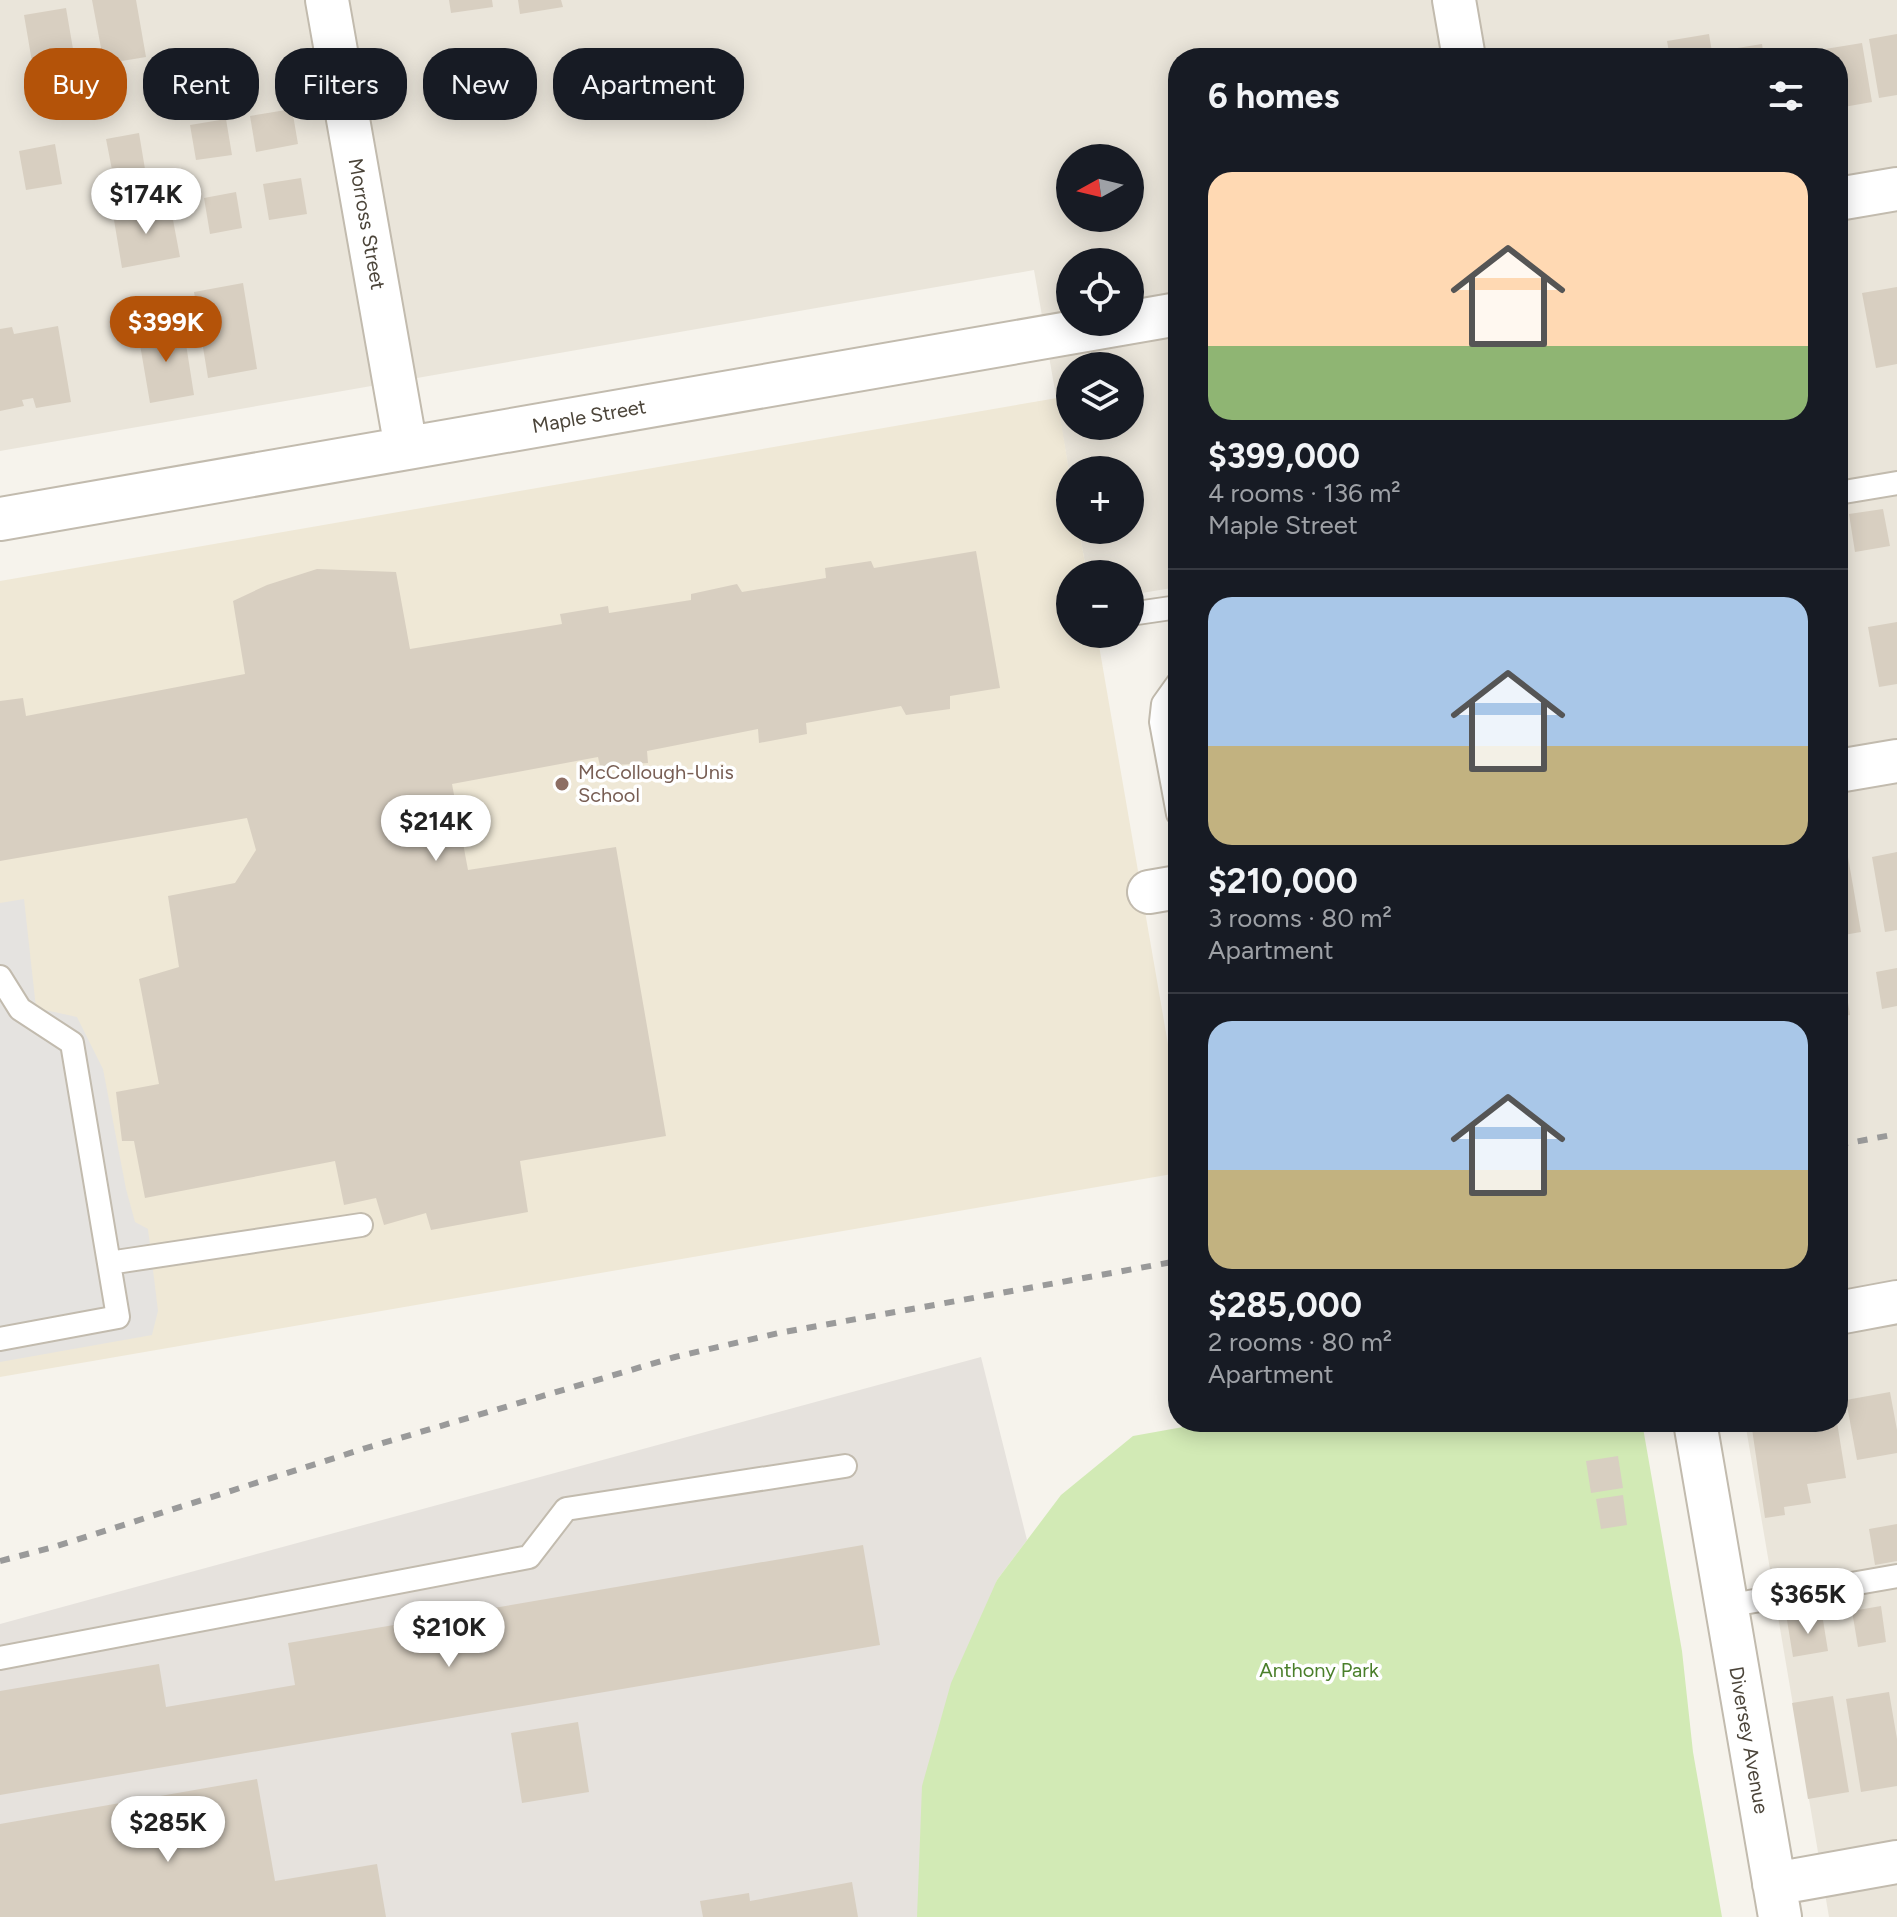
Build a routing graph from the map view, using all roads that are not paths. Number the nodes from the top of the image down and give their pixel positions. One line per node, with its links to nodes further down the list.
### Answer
1 (327, 0): 7 (street, Morross Street)
2 (1454, 0): 3 (street)
3 (1462, 48)
4 (1897, 189): 5 (street)
5 (1848, 197)
6 (1168, 316): 7 (street, Maple Street)
7 (406, 448): 10 (street, Maple Street)
8 (1897, 483): 9 (lane)
9 (1848, 491)
10 (0, 519)
11 (1168, 608): 12 (lane)
12 (1144, 612)
13 (1168, 697): 14 (lane)
14 (1168, 753)
15 (1897, 761): 16 (street)
16 (1848, 769)
17 (0, 977): 19 (lane)
18 (361, 1225): 19 (lane)
19 (109, 1263): 22 (lane)
20 (1897, 1302): 21 (street)
21 (1848, 1311)
22 (0, 1339)
23 (1697, 1432): 26 (street, Diversey Avenue)
24 (845, 1466): 27 (lane)
25 (1897, 1576): 26 (lane)
26 (1726, 1606): 29 (street, Diversey Avenue)
27 (0, 1658)
28 (1897, 1862): 29 (street)
29 (1777, 1900)

